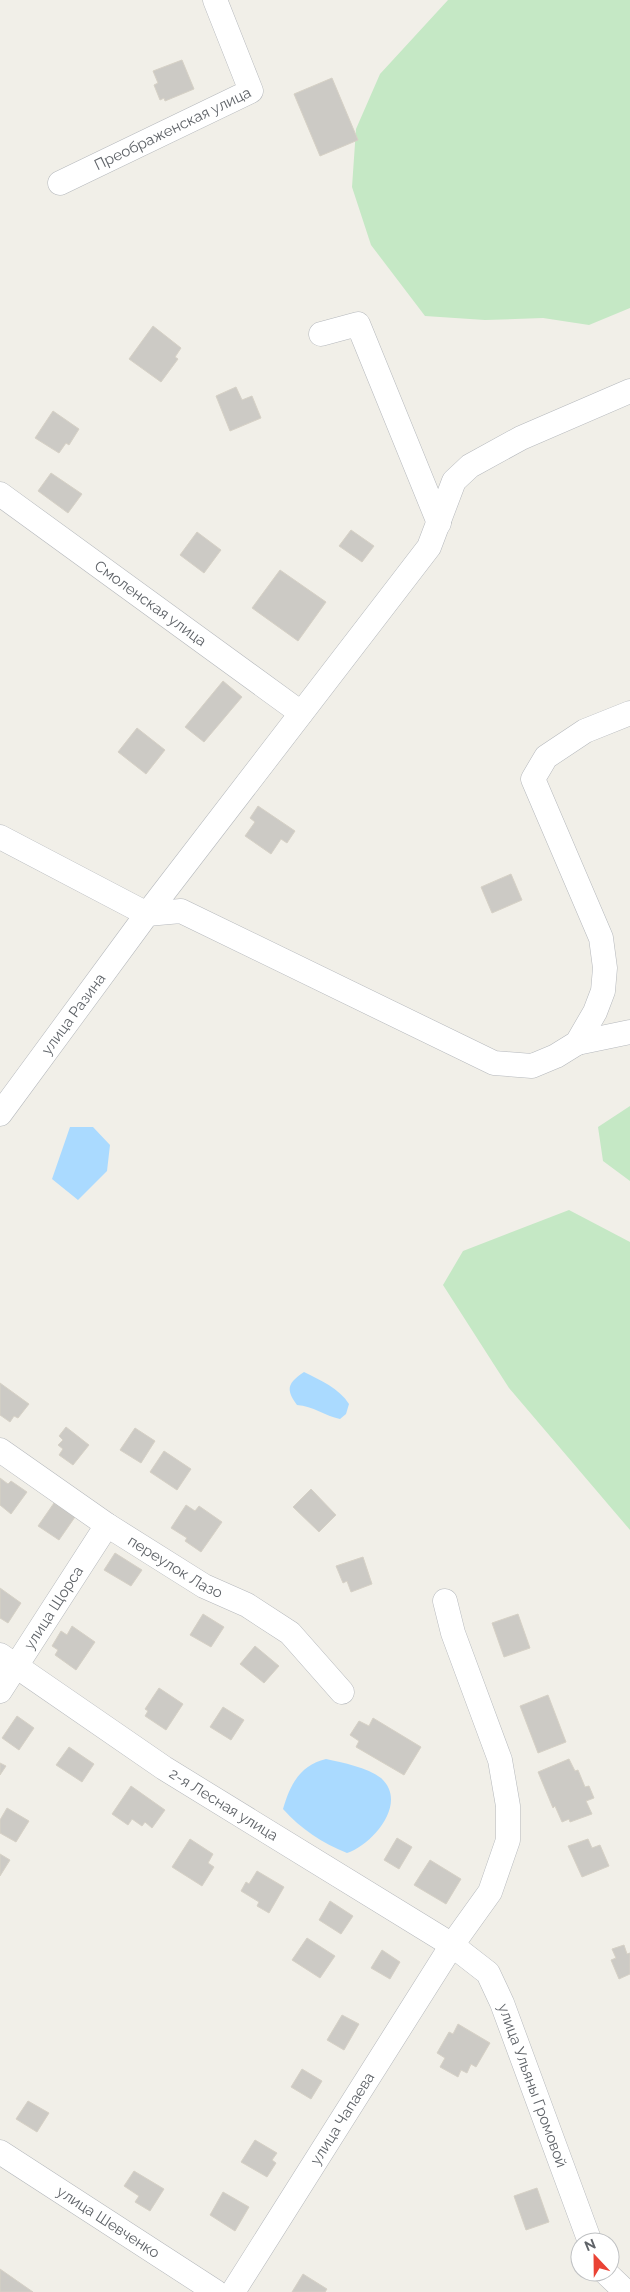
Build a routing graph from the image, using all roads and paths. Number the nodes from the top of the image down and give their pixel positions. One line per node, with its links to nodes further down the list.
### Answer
1 (215, 0): 2 (street, Преображенская улица)
2 (60, 183)
3 (322, 334): 6 (street)
4 (630, 391): 6 (street, улица Разина)
5 (0, 494): 7 (street, Смоленская улица)
6 (439, 523): 7 (street, улица Разина)
7 (301, 713): 10 (street, улица Разина)
8 (630, 714): 12 (street)
9 (0, 837): 10 (street)
10 (147, 914): 12 (street); 13 (street, улица Разина)
11 (630, 1032): 12 (street)
12 (578, 1044)
13 (0, 1114)
14 (0, 1450): 15 (street, переулок Лазо)
15 (107, 1526): 17 (street, улица Щорса); 19 (street, переулок Лазо)
16 (445, 1601): 20 (street, улица Чапаева)
17 (8, 1661): 18 (street, улица Щорса); 20 (street, 2-я Лесная улица)
18 (0, 1691)
19 (342, 1692)
20 (452, 1945): 22 (street, улица Ульяны Громовой); 25 (street, улица Чапаева)
21 (0, 2152): 24 (street, улица Шевченко)
22 (586, 2232)
23 (616, 2282): 26 (street)
24 (216, 2292)
25 (233, 2292)
26 (626, 2292)

